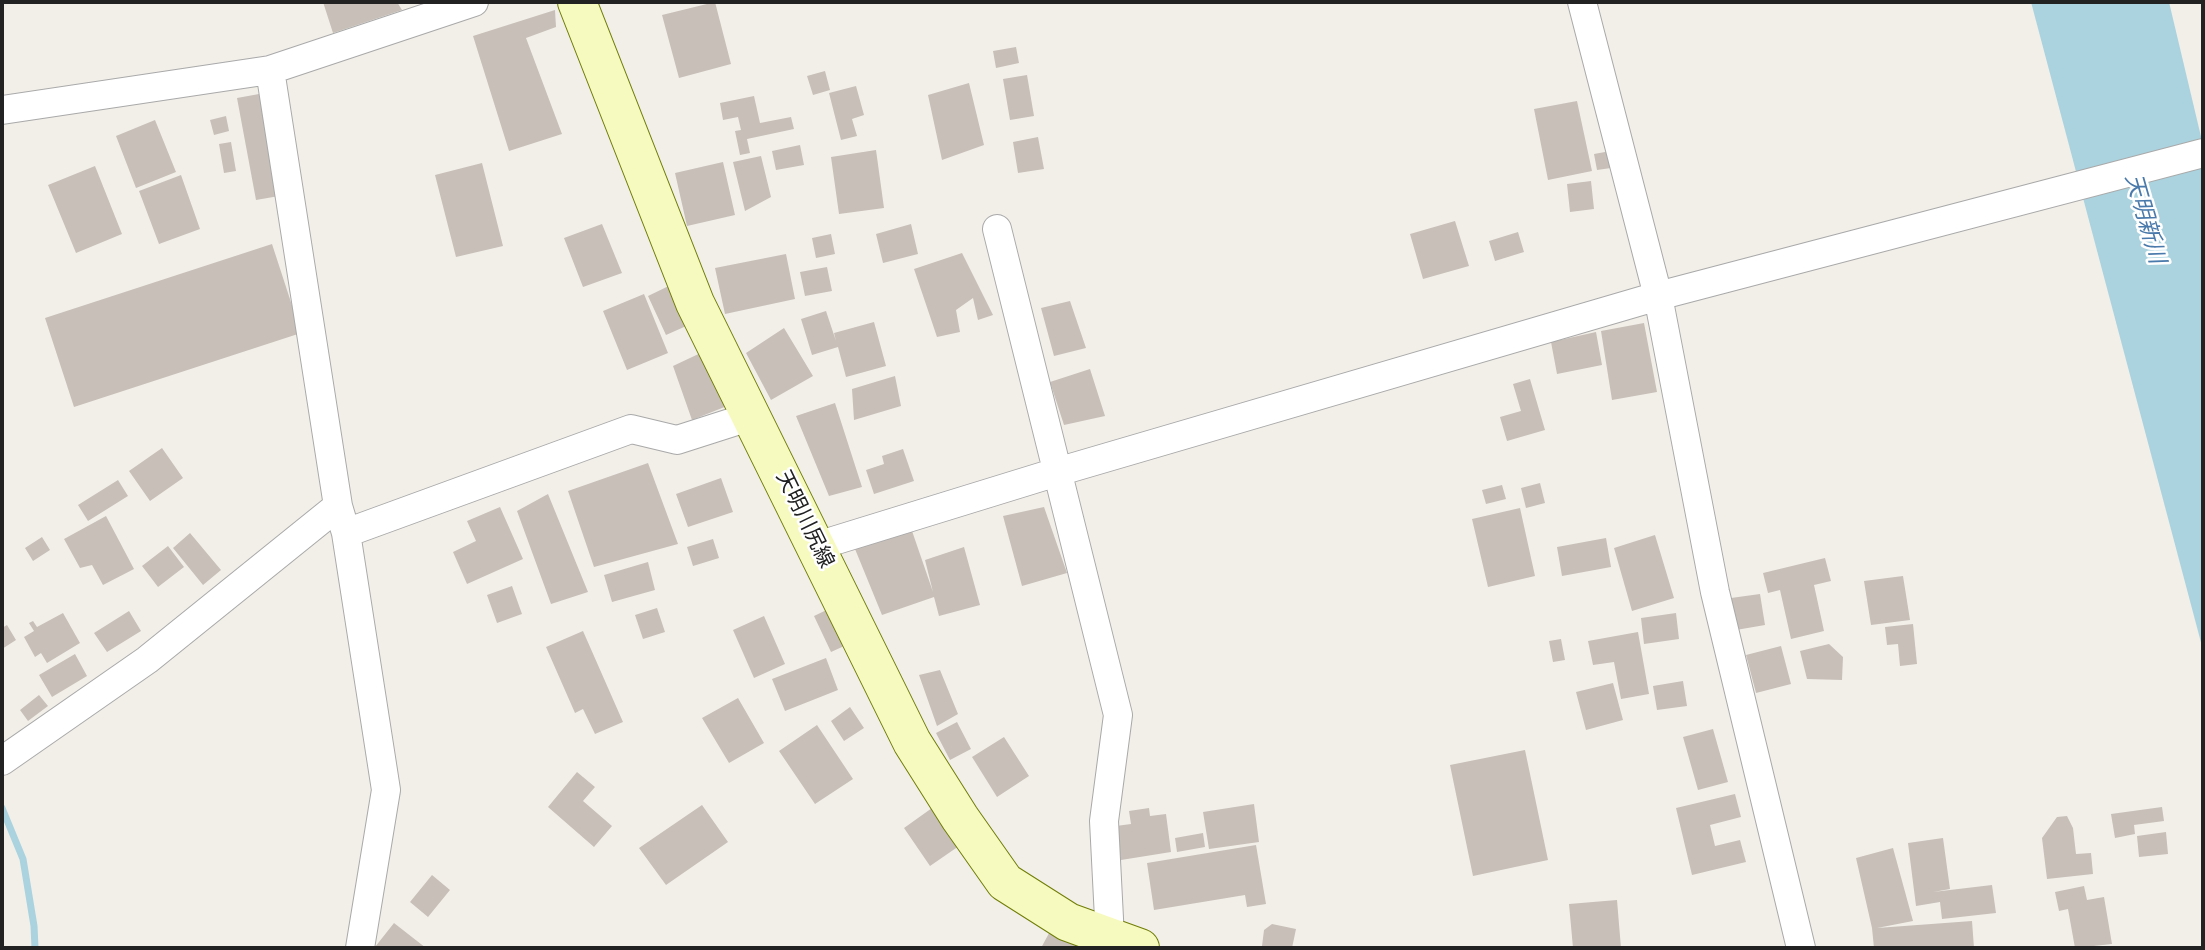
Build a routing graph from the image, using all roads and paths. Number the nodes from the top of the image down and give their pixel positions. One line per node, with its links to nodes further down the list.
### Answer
1 (474, 2): 4 (street)
2 (577, 2): 9 (main road, 天明川尻線)
3 (1582, 2): 8 (street)
4 (270, 70): 5 (street); 11 (street)
5 (2, 110)
6 (2203, 153): 8 (street)
7 (997, 229): 10 (street)
8 (1658, 296): 10 (street); 17 (street)
9 (752, 416): 12 (street); 13 (main road, 天明川尻線)
10 (1057, 472): 13 (street); 15 (street)
11 (338, 506): 12 (street); 14 (street)
12 (346, 533): 16 (street)
13 (817, 546): 15 (main road, 天明川尻線)
14 (2, 761)
15 (1125, 943)
16 (359, 948)
17 (1801, 948)

